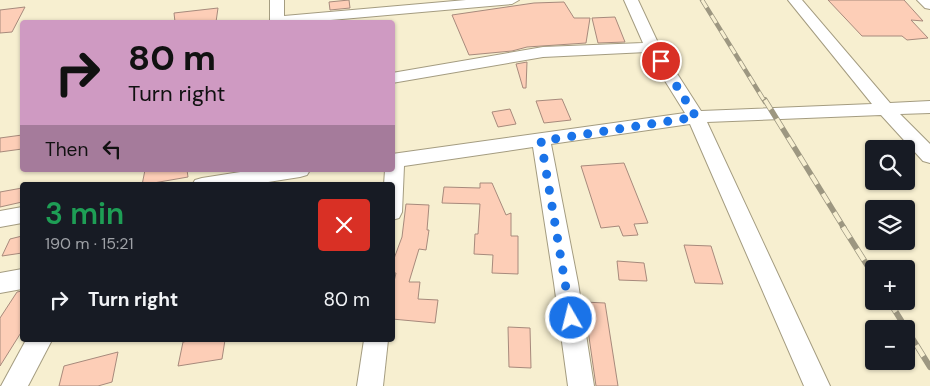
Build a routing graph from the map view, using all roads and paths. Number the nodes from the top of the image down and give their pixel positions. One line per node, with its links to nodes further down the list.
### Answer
1 (277, 0): 7 (street)
2 (512, 0): 8 (street)
3 (631, 0): 9 (street)
4 (796, 0): 12 (street)
5 (924, 0): 6 (street)
6 (930, 5)
7 (277, 20)
8 (298, 20)
9 (652, 47): 10 (street); 13 (street)
10 (395, 77)
11 (930, 107): 12 (street)
12 (885, 108): 13 (street); 15 (street)
13 (696, 117): 14 (street); 28 (street)
14 (541, 141): 16 (street); 27 (street)
15 (930, 156)
16 (395, 161)
17 (273, 172): 18 (street)
18 (218, 182)
19 (20, 215): 20 (street)
20 (0, 219)
21 (20, 280): 22 (street)
22 (0, 283)
23 (39, 342): 25 (street)
24 (376, 342): 26 (street)
25 (14, 386)
26 (370, 386)
27 (581, 386)
28 (818, 386)

